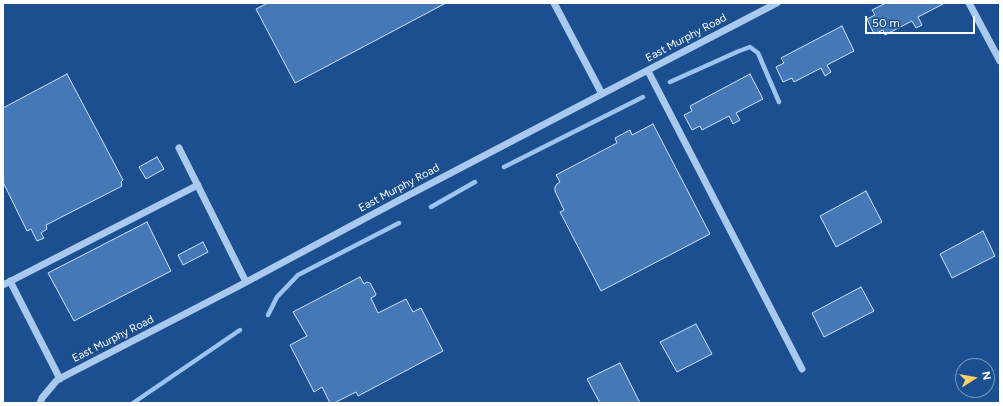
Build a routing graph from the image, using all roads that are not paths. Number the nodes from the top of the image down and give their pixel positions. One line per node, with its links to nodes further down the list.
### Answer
1 (554, 3): 6 (street)
2 (777, 3): 5 (street, East Murphy Road)
3 (969, 3): 4 (street)
4 (1000, 61)
5 (648, 71): 6 (street, East Murphy Road); 11 (street)
6 (602, 94): 9 (street, East Murphy Road)
7 (179, 148): 8 (street)
8 (198, 186): 9 (street); 10 (street)
9 (246, 282): 12 (street, East Murphy Road)
10 (6, 283): 12 (street)
11 (802, 369)
12 (60, 379): 13 (street, East Murphy Road)
13 (40, 403)

